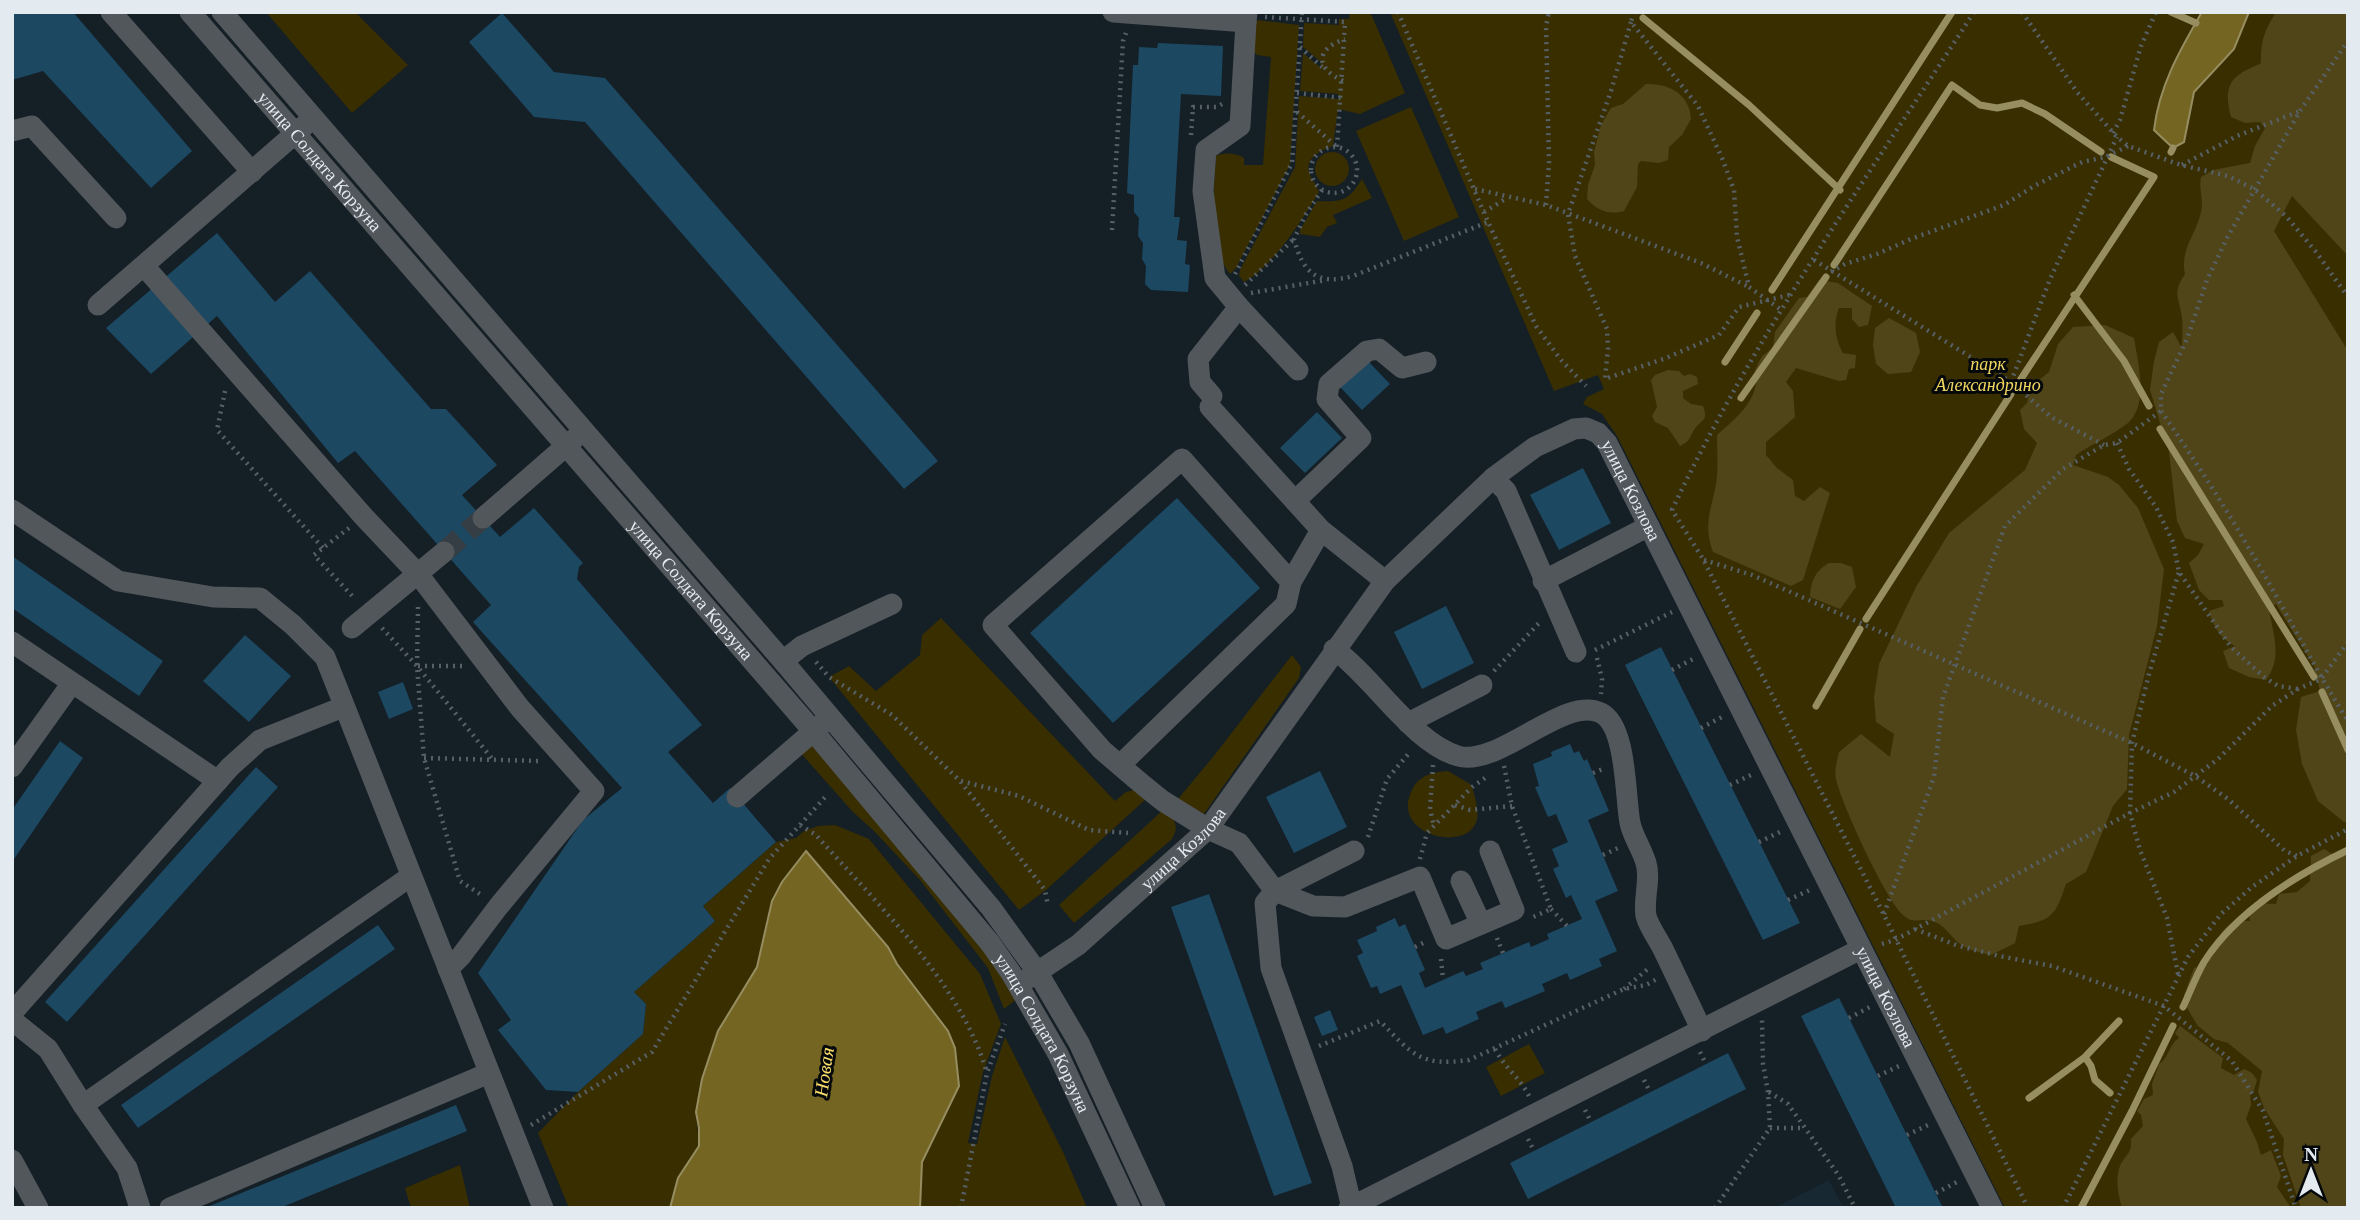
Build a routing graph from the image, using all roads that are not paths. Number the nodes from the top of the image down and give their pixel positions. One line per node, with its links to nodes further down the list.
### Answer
1 (111, 12): 9 (street)
2 (190, 12): 8 (street, улица Солдата Корзуна)
3 (222, 12): 6 (street, улица Солдата Корзуна)
4 (1113, 12): 5 (street)
5 (1246, 17): 12 (street)
6 (313, 118): 8 (street); 16 (street, улица Солдата Корзуна)
7 (12, 131): 10 (street)
8 (295, 134): 9 (street); 17 (street, улица Солдата Корзуна)
9 (252, 172): 11 (street)
10 (116, 218)
11 (144, 265): 13 (street); 25 (street)
12 (1241, 299): 15 (street); 19 (street)
13 (98, 305)
14 (1426, 362): 19 (street)
15 (1298, 370)
16 (583, 431): 17 (street); 34 (street, улица Солдата Корзуна)
17 (565, 447): 21 (street); 40 (street, улица Солдата Корзуна)
18 (1493, 478): 22 (street, улица Козлова); 26 (street, улица Козлова); 27 (street)
19 (1295, 501): 23 (street)
20 (12, 510): 37 (street)
21 (483, 518)
22 (1649, 526): 27 (street); 52 (street, улица Козлова)
23 (1321, 530): 26 (street); 28 (street)
24 (444, 552): 25 (street)
25 (418, 574): 30 (street); 53 (street)
26 (1385, 580): 32 (street, улица Козлова)
27 (1543, 580): 33 (street)
28 (1291, 582): 41 (street); 41 (street)
29 (892, 604): 34 (street)
30 (352, 628)
31 (12, 642): 36 (street)
32 (1334, 649): 39 (street); 45 (street, улица Козлова)
33 (1586, 652)
34 (783, 661): 38 (street, улица Солдата Корзуна)
35 (1487, 679): 39 (street)
36 (72, 683): 42 (street); 43 (street)
37 (343, 707): 43 (street); 48 (street)
38 (830, 717): 40 (street); 54 (street, улица Солдата Корзуна)
39 (1409, 723): 58 (street)
40 (814, 732): 44 (street); 55 (street, улица Солдата Корзуна)
41 (1120, 765): 45 (street)
42 (12, 767)
43 (218, 781): 56 (street)
44 (737, 797)
45 (1208, 829): 50 (street); 54 (street, улица Козлова)
46 (1490, 850): 51 (street)
47 (1354, 851): 50 (street)
48 (411, 876): 53 (street); 60 (street)
49 (1461, 881): 51 (street)
50 (1275, 891): 51 (street); 62 (street)
51 (1488, 928)
52 (1869, 947): 58 (street); 69 (street, улица Козлова)
53 (447, 969): 59 (street)
54 (1038, 973): 55 (street, улица Козлова); 68 (street, улица Солдата Корзуна)
55 (1018, 985): 67 (street, улица Солдата Корзуна)
56 (12, 1013)
57 (12, 1020): 60 (street)
58 (1702, 1031): 62 (street)
59 (489, 1073): 65 (street); 66 (street)
60 (83, 1105): 64 (street)
61 (12, 1160): 63 (street)
62 (1351, 1207)
63 (38, 1208)
64 (140, 1208)
65 (170, 1208)
66 (543, 1208)
67 (1130, 1208)
68 (1155, 1208)
69 (1992, 1208)

